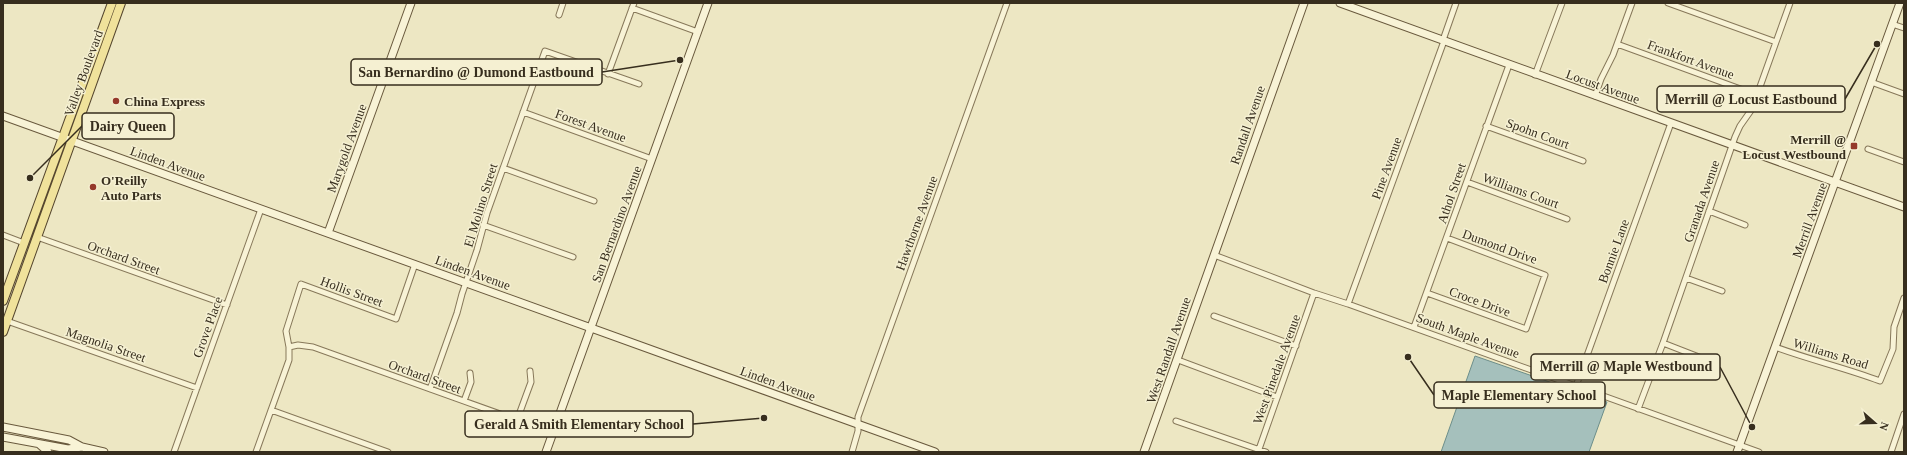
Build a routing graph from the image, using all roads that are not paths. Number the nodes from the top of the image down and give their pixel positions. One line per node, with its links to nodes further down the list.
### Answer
1 (112, 3): 35 (main road, Valley Boulevard)
2 (121, 3): 35 (main road, Valley Boulevard)
3 (411, 3): 51 (street, Marygold Avenue)
4 (563, 3): 16 (street)
5 (708, 3): 19 (street, San Bernardino Avenue)
6 (1007, 3): 92 (street, Hawthorne Avenue)
7 (1304, 3): 56 (street, Randall Avenue)
8 (1340, 3): 20 (street, Locust Avenue)
9 (1456, 3): 20 (street, Pine Avenue)
10 (1562, 3): 25 (street)
11 (1632, 3): 22 (street)
12 (1668, 3): 21 (street)
13 (1790, 3): 21 (street, Granada Avenue)
14 (1900, 3): 17 (street, Merrill Avenue)
15 (633, 6): 19 (street); 24 (street)
16 (559, 15)
17 (1892, 24): 18 (street); 26 (street, Merrill Avenue)
18 (1904, 28)
19 (698, 32): 38 (street, San Bernardino Avenue)
20 (1443, 40): 23 (street, Locust Avenue); 66 (street, Pine Avenue)
21 (1776, 42): 29 (street, Granada Avenue)
22 (1618, 44): 29 (street, Frankfort Avenue); 30 (street)
23 (1509, 65): 25 (street, Locust Avenue); 34 (street, Athol Street)
24 (608, 74): 27 (street); 31 (street, El Molino Street)
25 (1535, 75): 30 (street, Locust Avenue)
26 (1871, 82): 28 (street); 43 (street, Merrill Avenue)
27 (639, 84)
28 (1904, 94)
29 (1757, 95): 36 (street, Granada Avenue)
30 (1595, 96): 33 (street, Locust Avenue)
31 (523, 112): 38 (street, Forest Avenue); 41 (street, El Molino Street)
32 (3, 116): 35 (street, Linden Avenue)
33 (1671, 123): 36 (street, Locust Avenue); 82 (street, Bonnie Lane)
34 (1486, 126): 39 (street, Spohn Court); 42 (street, Athol Street)
35 (67, 139): 46 (street, Linden Avenue); 53 (main road, Valley Boulevard); 55 (main road, Valley Boulevard)
36 (1733, 144): 43 (street, Locust Avenue); 47 (street, Granada Avenue)
37 (1868, 149): 40 (street)
38 (652, 159): 70 (street, San Bernardino Avenue)
39 (1583, 162)
40 (1904, 162)
41 (503, 168): 44 (street); 49 (street, El Molino Street)
42 (1467, 182): 48 (street, Williams Court); 54 (street, Athol Street)
43 (1835, 182): 45 (street, Locust Avenue); 77 (street, Merrill Avenue)
44 (594, 201)
45 (1904, 207)
46 (261, 209): 51 (street, Linden Avenue); 67 (street, Grove Place)
47 (1709, 212): 50 (street); 59 (street, Granada Avenue)
48 (1567, 219)
49 (483, 225): 57 (street); 60 (street, El Molino Street)
50 (1745, 225)
51 (328, 233): 58 (street, Linden Avenue)
52 (3, 235): 55 (street)
53 (37, 237): 67 (street, Orchard Street); 69 (main road, Valley Boulevard)
54 (1447, 238): 63 (street, Athol Street); 72 (street, Dumond Drive)
55 (24, 243): 65 (main road, Valley Boulevard)
56 (1214, 255): 62 (street, South Maple Avenue); 79 (street, West Randall Avenue)
57 (573, 257)
58 (415, 264): 60 (street, Linden Avenue); 76 (street, Hollis Street)
59 (1686, 278): 61 (street); 74 (street, Granada Avenue)
60 (466, 282): 70 (street, Linden Avenue); 84 (street, El Molino Street)
61 (1722, 291)
62 (1314, 293): 66 (street, South Maple Avenue); 75 (street, West Pinedale Avenue)
63 (1427, 293): 71 (street, Athol Street); 72 (street, Croce Drive)
64 (1904, 298): 77 (street, Williams Road)
65 (3, 301)
66 (1348, 304): 71 (street, South Maple Avenue)
67 (227, 305): 83 (street, Grove Place)
68 (1214, 316): 75 (street)
69 (7, 321): 73 (main road, Valley Boulevard); 83 (street, Magnolia Street)
70 (591, 327): 92 (street, Linden Avenue); 94 (street, San Bernardino Avenue)
71 (1414, 327): 82 (street, South Maple Avenue)
72 (1526, 329)
73 (3, 332)
74 (1663, 343): 78 (street); 87 (street, Granada Avenue)
75 (1296, 346): 85 (street, West Pinedale Avenue)
76 (289, 347): 84 (street, Orchard Street); 88 (street)
77 (1776, 347): 97 (street, Merrill Avenue)
78 (1699, 356)
79 (1178, 360): 85 (street); 108 (street, West Randall Avenue)
80 (530, 372): 90 (street)
81 (470, 373): 86 (street)
82 (1576, 386): 87 (street, South Maple Avenue)
83 (197, 388): 102 (street, Grove Place)
84 (430, 389): 86 (street, Orchard Street)
85 (1277, 397): 99 (street, West Pinedale Avenue)
86 (464, 401): 90 (street, Orchard Street)
87 (1638, 409): 97 (street, South Maple Avenue)
88 (271, 410): 103 (street); 104 (street)
89 (1904, 414): 111 (street)
90 (517, 420): 94 (street, Orchard Street)
91 (1176, 421): 99 (street)
92 (858, 424): 106 (street, Hawthorne Avenue); 107 (street, Linden Avenue)
93 (3, 427): 98 (street)
94 (553, 433): 105 (street, San Bernardino Avenue)
95 (3, 437): 96 (street)
96 (37, 443): 98 (street); 100 (street)
97 (1738, 448): 110 (street, South Maple Avenue)
98 (81, 449): 101 (street)
99 (1258, 451): 109 (street)
100 (48, 452)
101 (104, 452)
102 (174, 452)
103 (256, 452)
104 (388, 452)
105 (546, 452)
106 (852, 452)
107 (935, 452)
108 (1144, 452)
109 (1266, 452)
110 (1759, 452)
111 (1891, 452)

